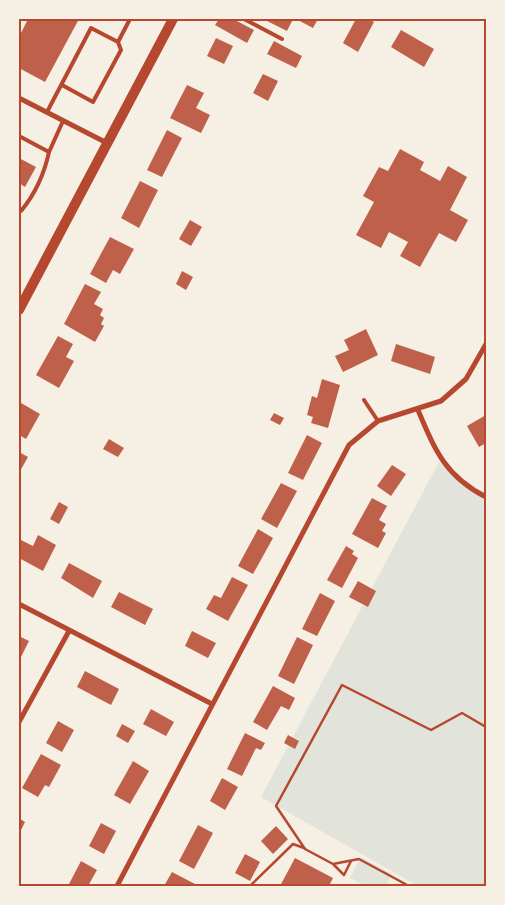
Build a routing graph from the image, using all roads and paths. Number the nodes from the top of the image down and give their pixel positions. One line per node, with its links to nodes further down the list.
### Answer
1 (130, 19): 5 (lane)
2 (173, 19): 11 (main road)
3 (244, 19): 4 (lane)
4 (282, 39)
5 (118, 42): 6 (lane); 6 (lane)
6 (62, 85): 8 (lane)
7 (19, 98): 8 (street)
8 (47, 112): 9 (street)
9 (63, 121): 11 (street); 12 (lane)
10 (19, 136): 12 (lane)
11 (107, 143): 14 (main road)
12 (49, 152): 13 (lane)
13 (19, 210)
14 (19, 310)
15 (486, 344): 17 (street)
16 (364, 400): 18 (lane)
17 (418, 410): 18 (street); 19 (street)
18 (378, 421): 22 (street)
19 (486, 497)
20 (19, 604): 21 (street)
21 (69, 631): 22 (street); 23 (street)
22 (212, 704): 28 (street)
23 (19, 722)
24 (486, 727): 25 (path)
25 (305, 848): 27 (path); 29 (path)
26 (351, 861): 27 (path); 27 (path); 30 (path)
27 (333, 864)
28 (117, 886)
29 (250, 886)
30 (409, 886)

